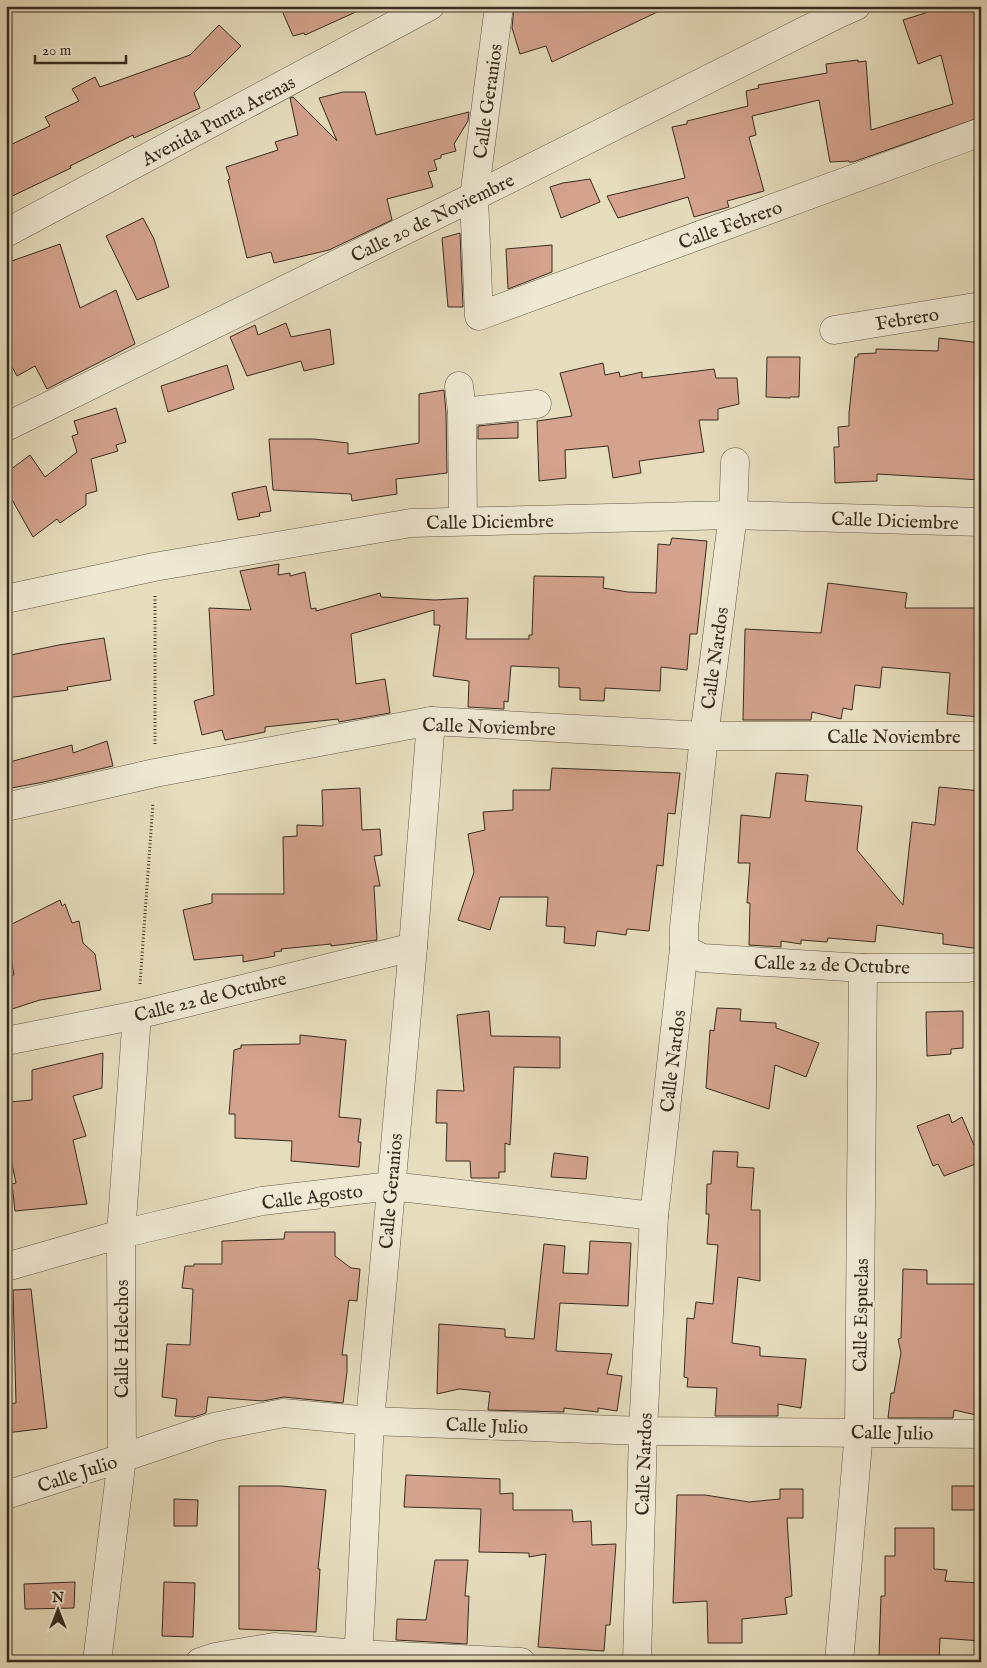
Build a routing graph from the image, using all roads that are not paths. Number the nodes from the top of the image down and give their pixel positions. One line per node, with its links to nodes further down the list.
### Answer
1 (430, 6): 6 (street, Avenida Punta Arenas)
2 (500, 6): 5 (street, Calle Geranios)
3 (842, 9): 5 (street, Calle 20 de Noviembre)
4 (981, 132): 8 (street, Calle Febrero)
5 (474, 196): 8 (street, Calle Geranios); 11 (street, Calle 20 de Noviembre)
6 (6, 233)
7 (981, 306): 9 (street, Febrero)
8 (479, 316)
9 (834, 330)
10 (537, 404): 14 (street)
11 (6, 427)
12 (735, 462): 13 (street, Calle Nardos)
13 (733, 515): 14 (street, Calle Diciembre); 15 (street, Calle Diciembre); 18 (street, Calle Nardos)
14 (463, 522): 16 (street, Calle Diciembre)
15 (981, 522)
16 (6, 599)
17 (431, 720): 18 (street, Calle Noviembre); 20 (street, Calle Noviembre); 21 (street, Calle Geranios)
18 (704, 736): 19 (street, Calle Noviembre); 22 (street, Calle Nardos)
19 (981, 736)
20 (6, 807)
21 (413, 947): 25 (street, Calle 22 de Octubre); 27 (street, Calle Geranios)
22 (684, 949): 24 (street, Calle 22 de Octubre); 28 (street, Calle Nardos)
23 (981, 966): 24 (street, Calle 22 de Octubre)
24 (863, 968): 33 (street, Calle Espuelas)
25 (137, 1015): 26 (street, Calle 22 de Octubre); 29 (street, Calle Helechos)
26 (6, 1041)
27 (390, 1186): 28 (street, Calle Agosto); 29 (street, Calle Agosto); 31 (street, Calle Geranios)
28 (654, 1216): 32 (street, Calle Nardos)
29 (121, 1234): 30 (street, Calle Agosto); 35 (street, Calle Helechos)
30 (6, 1267)
31 (370, 1421): 32 (street, Calle Julio); 35 (street, Calle Julio); 37 (street, Calle Geranios)
32 (643, 1430): 33 (street, Calle Julio); 41 (street, Calle Nardos)
33 (859, 1432): 34 (street, Calle Julio); 42 (street, Calle Espuelas)
34 (981, 1434)
35 (122, 1458): 36 (street, Calle Julio); 38 (street, Calle Helechos)
36 (6, 1495)
37 (358, 1658): 39 (street); 40 (street)
38 (97, 1662)
39 (200, 1662)
40 (521, 1662)
41 (637, 1662)
42 (839, 1662)

